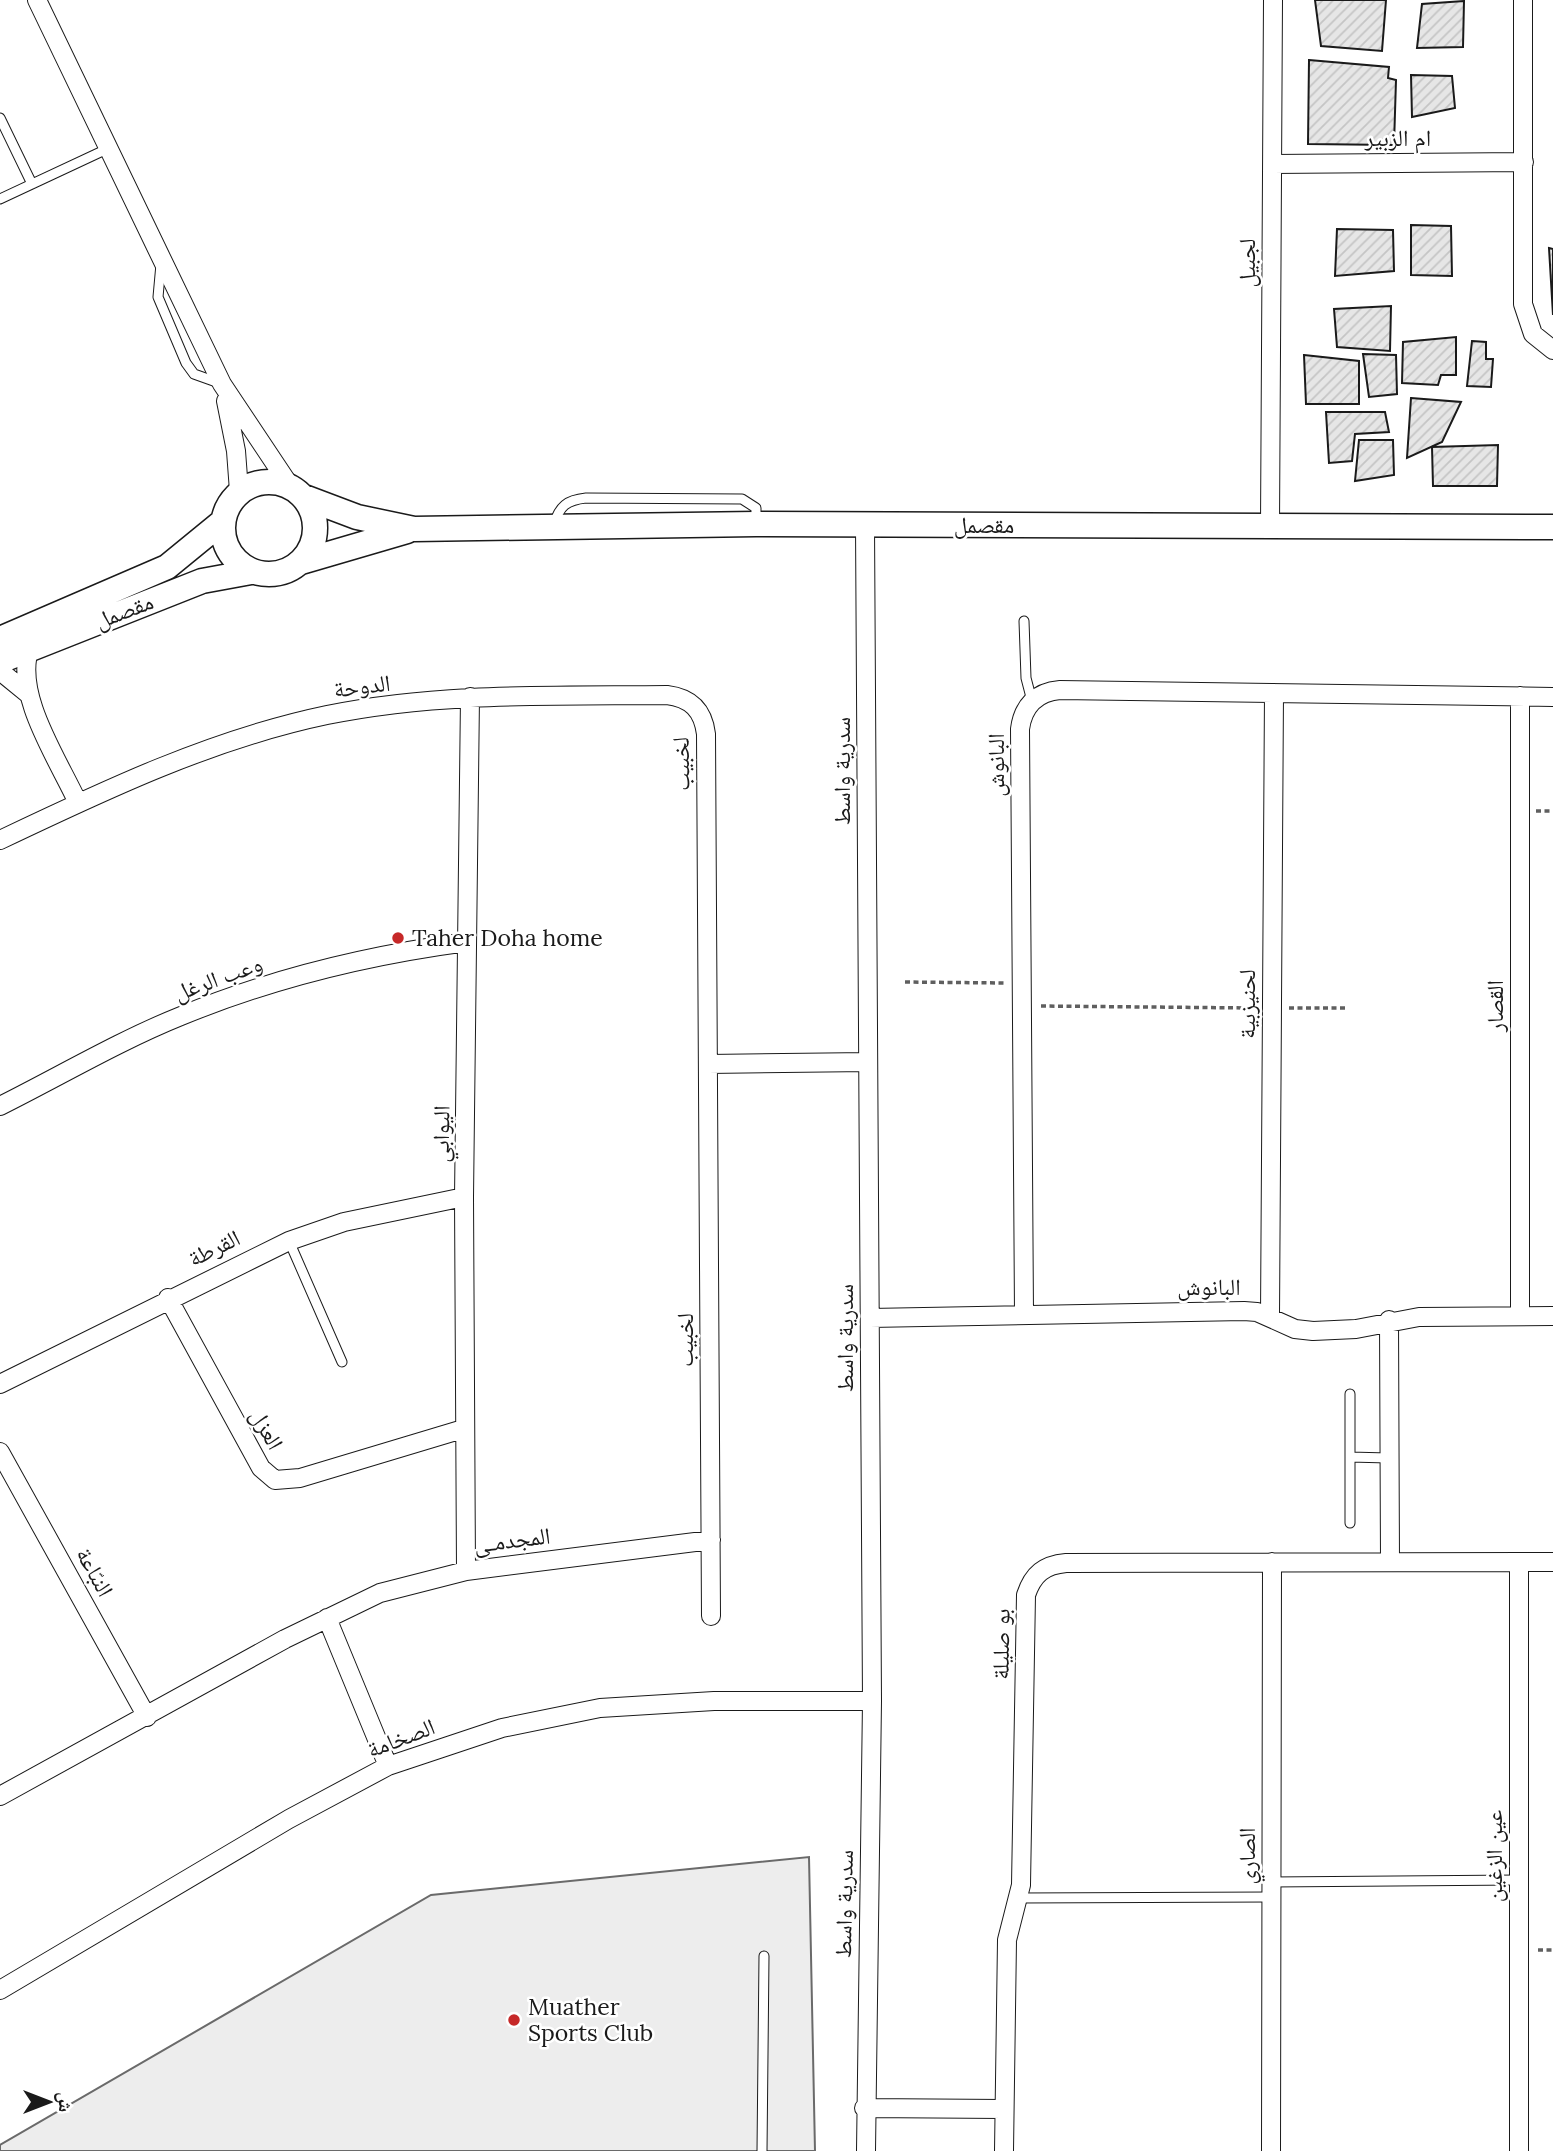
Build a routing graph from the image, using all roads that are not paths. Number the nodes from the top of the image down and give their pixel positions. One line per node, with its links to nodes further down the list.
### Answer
1 (37, 0): 5 (street)
2 (1273, 0): 7 (street, لجبيل)
3 (1523, 0): 6 (street)
4 (0, 118): 8 (lane)
5 (107, 149): 8 (lane); 11 (street)
6 (1524, 162): 7 (street, ام الزبير); 10 (street)
7 (1272, 164): 16 (street, لجبيل)
8 (32, 184): 9 (lane)
9 (0, 200)
10 (1553, 350)
11 (222, 384): 12 (street); 13 (street)
12 (239, 491): 13 (street); 14 (street)
13 (297, 492): 18 (street, مقصمل); 19 (street)
14 (222, 522): 20 (street); 22 (street, مقصمل)
15 (865, 525): 16 (street, مقصمل); 18 (street, مقصمل); 36 (street, سدرية واسط)
16 (1270, 526): 17 (street, مقصمل)
17 (1553, 527)
18 (414, 529): 19 (street, مقصمل)
19 (301, 562): 20 (street)
20 (251, 572): 23 (street, مقصمل)
21 (1024, 621): 32 (lane)
22 (0, 639)
23 (30, 647): 24 (street, مقصمل); 26 (street)
24 (0, 661)
25 (0, 671): 26 (street)
26 (27, 693): 33 (street)
27 (1274, 693): 29 (street); 32 (street); 43 (street, لحنيزبية)
28 (667, 695): 31 (street, الدوحة); 37 (street, لخبيب)
29 (1520, 696): 30 (street); 44 (street, القصار)
30 (1553, 697)
31 (471, 698): 33 (street, الدوحة); 35 (street, اليوابي)
32 (1032, 701): 42 (street, البانوش)
33 (78, 803): 34 (street, الدوحة)
34 (0, 840)
35 (467, 942): 38 (street, وعب الرغل); 39 (street, اليوابي)
36 (868, 1062): 37 (street); 46 (street, سدرية واسط)
37 (708, 1064): 56 (street, لخبيب)
38 (0, 1105)
39 (464, 1197): 40 (street, القرطة); 51 (street, اليوابي)
40 (289, 1241): 41 (street, القرطة); 48 (lane)
41 (168, 1298): 49 (street, القرطة); 51 (street, العزل)
42 (1024, 1314): 43 (street, البانوش); 46 (street, البانوش)
43 (1270, 1316): 47 (street, البانوش)
44 (1520, 1316): 45 (street, البانوش); 47 (street, البانوش)
45 (1553, 1316)
46 (870, 1318): 64 (street, سدرية واسط)
47 (1389, 1320): 54 (street)
48 (342, 1362)
49 (0, 1384)
50 (1350, 1394): 53 (lane)
51 (463, 1429): 61 (street, اليوابي)
52 (0, 1452): 65 (street, النبّاعة)
53 (1350, 1457): 54 (lane); 55 (lane)
54 (1388, 1458): 57 (street)
55 (1350, 1523)
56 (710, 1540): 61 (street, المجدمـى); 62 (street, لخبيب)
57 (1390, 1561): 58 (street, بو صليلة); 59 (street, بو صليلة)
58 (1272, 1562): 69 (street, الصاري); 70 (street, بو صليلة)
59 (1518, 1562): 60 (street, بو صليلة); 68 (street, عين الزغين)
60 (1553, 1562)
61 (466, 1571): 63 (street, المجدمـى)
62 (711, 1616)
63 (327, 1618): 65 (street, المجدمـى); 66 (street)
64 (872, 1701): 66 (street, الصخامة); 73 (street, سدرية واسط)
65 (147, 1717): 67 (street, المجدمـى)
66 (388, 1766): 72 (street, الصخامة)
67 (0, 1796)
68 (1518, 1880): 69 (lane); 79 (street, عين الزغين)
69 (1272, 1889): 70 (lane); 78 (street, الصاري)
70 (1019, 1898): 74 (street, بو صليلة)
71 (764, 1956): 75 (lane)
72 (0, 1990)
73 (864, 2108): 74 (street); 76 (street, سدرية واسط)
74 (1003, 2109): 77 (street, بو صليلة)
75 (762, 2151)
76 (866, 2151)
77 (1003, 2151)
78 (1271, 2151)
79 (1518, 2151)

